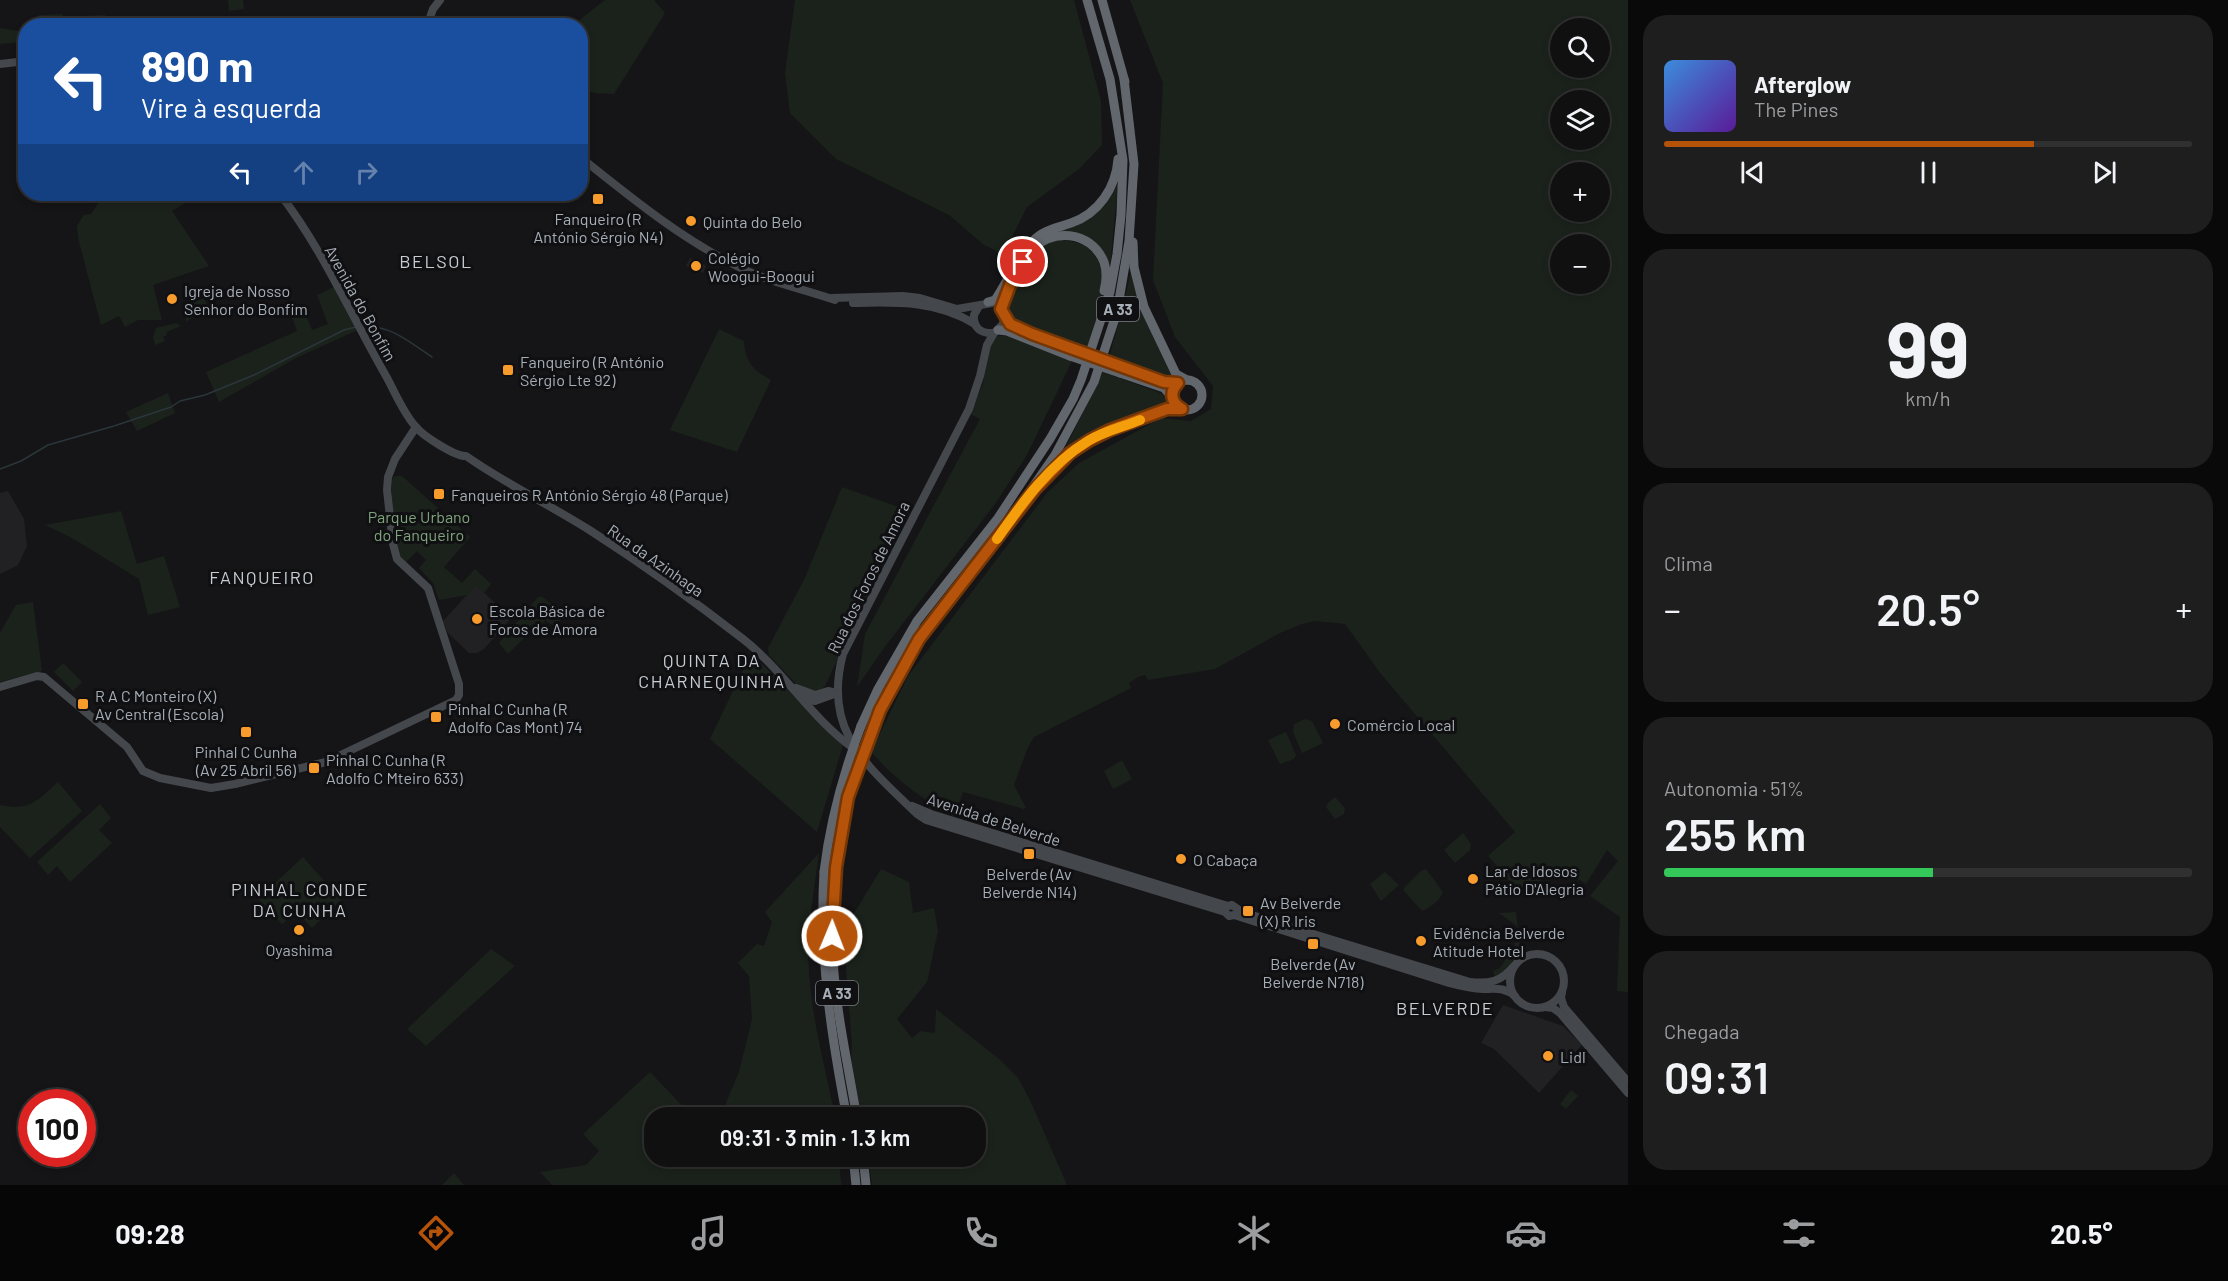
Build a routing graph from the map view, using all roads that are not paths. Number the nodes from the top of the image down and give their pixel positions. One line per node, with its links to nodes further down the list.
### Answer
1 (440, 0): 4 (main road)
2 (1088, 0): 10 (highway, A 33)
3 (1102, 0): 9 (highway, A 33)
4 (431, 15): 5 (main road); 6 (main road)
5 (430, 18)
6 (432, 18)
7 (18, 62): 8 (main road)
8 (0, 64)
9 (1124, 79): 22 (highway); 26 (highway, A 33)
10 (1116, 115): 14 (highway); 18 (highway, A 33)
11 (588, 163): 13 (main road)
12 (285, 201): 25 (main road, Avenida do Bonfim)
13 (831, 298): 14 (main road); 16 (main road)
14 (984, 304): 15 (main road); 16 (main road)
15 (1003, 312): 17 (main road); 18 (highway); 19 (highway)
16 (976, 326): 17 (main road); 20 (main road)
17 (996, 332): 19 (highway); 20 (main road)
18 (1092, 348): 42 (highway, A 33, bridge)
19 (1071, 352): 21 (highway, bridge)
20 (984, 353): 27 (main road, Rua dos Foros de Amora)
21 (1121, 369): 22 (highway); 23 (highway)
22 (1182, 382): 23 (highway); 24 (highway)
23 (1172, 397): 24 (highway)
24 (1182, 409): 26 (highway)
25 (416, 428): 28 (main road, Rua da Azinhaga); 29 (main road)
26 (1015, 514): 43 (highway, A 33, bridge)
27 (840, 665): 30 (main road); 31 (main road, Rua dos Foros de Amora)
28 (792, 686): 30 (main road); 32 (main road, Rua da Azinhaga)
29 (0, 687)
30 (822, 693): 31 (main road)
31 (837, 693): 32 (main road); 33 (main road, Rua dos Foros de Amora)
32 (801, 697): 33 (main road, Rua da Azinhaga)
33 (855, 750): 34 (main road, Rua dos Foros de Amora)
34 (905, 802): 35 (main road, Avenida de Belverde)
35 (1231, 911): 36 (main road, Avenida de Belverde); 38 (main road, Avenida de Belverde)
36 (1514, 966): 37 (main road); 38 (main road)
37 (1562, 990): 39 (main road); 40 (main road)
38 (1515, 996): 39 (main road)
39 (1543, 1007): 41 (main road)
40 (1628, 1082)
41 (1628, 1093)
42 (845, 1107)
43 (855, 1107)
44 (854, 1167): 46 (highway)
45 (864, 1167): 47 (highway)
46 (856, 1185)
47 (866, 1185)

